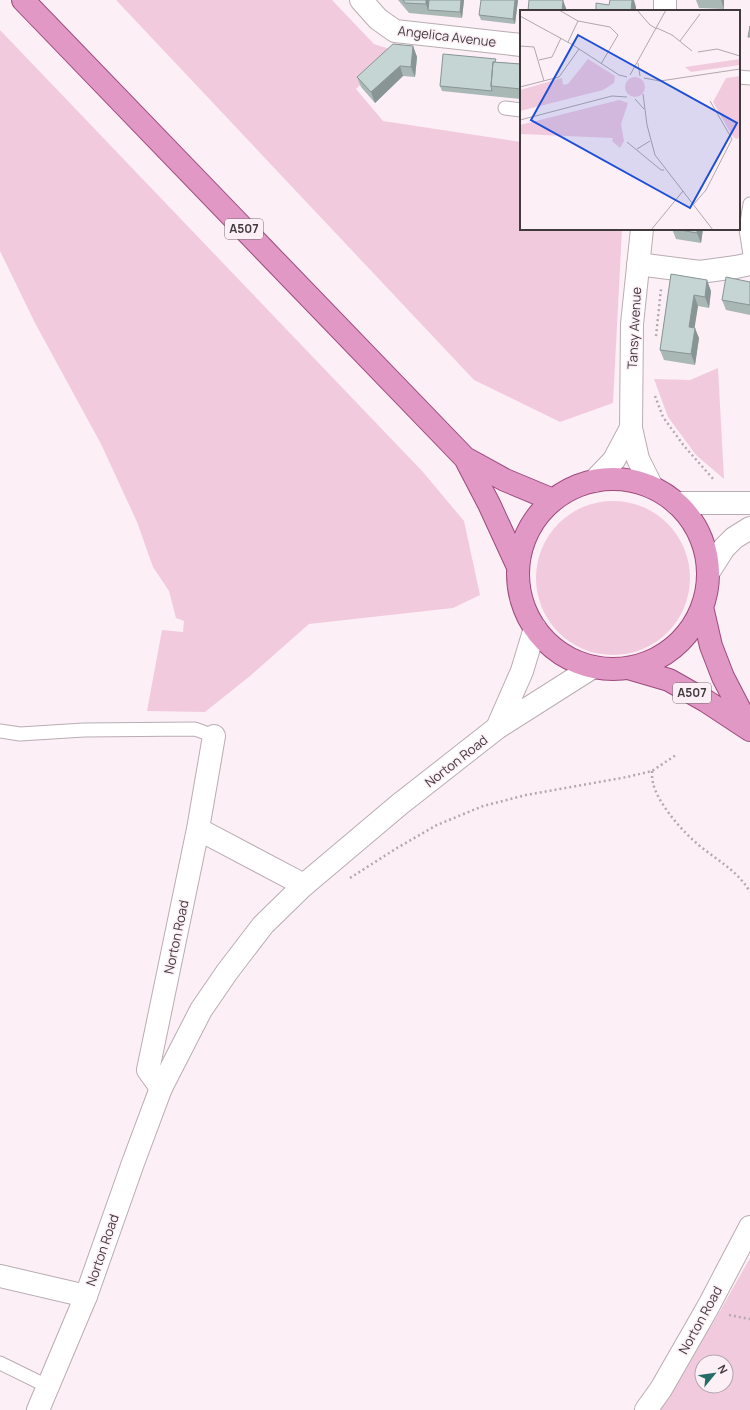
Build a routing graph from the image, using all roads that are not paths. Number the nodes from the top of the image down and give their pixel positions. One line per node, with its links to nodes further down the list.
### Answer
1 (23, 0): 14 (main road, A507)
2 (360, 0): 3 (street, Angelica Avenue)
3 (520, 45)
4 (740, 77): 5 (lane)
5 (750, 78)
6 (505, 108): 7 (lane)
7 (520, 110)
8 (750, 204): 10 (lane)
9 (642, 230): 11 (street, Tansy Avenue)
10 (750, 255)
11 (638, 264): 12 (street); 13 (street, Tansy Avenue)
12 (750, 264)
13 (631, 428): 15 (street, Tansy Avenue); 16 (street, Tansy Avenue)
14 (465, 458): 17 (main road, A507); 21 (main road, A507)
15 (594, 481): 16 (main road); 17 (main road)
16 (652, 487): 18 (main road)
17 (553, 500): 21 (main road)
18 (676, 503): 19 (street); 22 (main road)
19 (750, 503)
20 (750, 528): 22 (street)
21 (518, 567): 24 (main road)
22 (708, 573): 23 (main road)
23 (702, 608): 26 (main road); 28 (main road, A507)
24 (535, 628): 25 (main road); 27 (street, Norton Road)
25 (593, 667): 26 (main road); 27 (street, Norton Road)
26 (628, 668): 28 (main road, A507)
27 (497, 728): 32 (street, Norton Road)
28 (750, 730)
29 (0, 731): 30 (lane)
30 (214, 736): 31 (street, Norton Road)
31 (198, 828): 32 (street); 33 (street, Norton Road)
32 (304, 886): 33 (street, Norton Road)
33 (161, 1088): 36 (street, Norton Road)
34 (750, 1227): 40 (street, Norton Road)
35 (0, 1276): 36 (street)
36 (86, 1296): 38 (street, Norton Road)
37 (0, 1363): 38 (lane)
38 (49, 1387): 39 (street, Norton Road)
39 (38, 1410)
40 (646, 1410)

